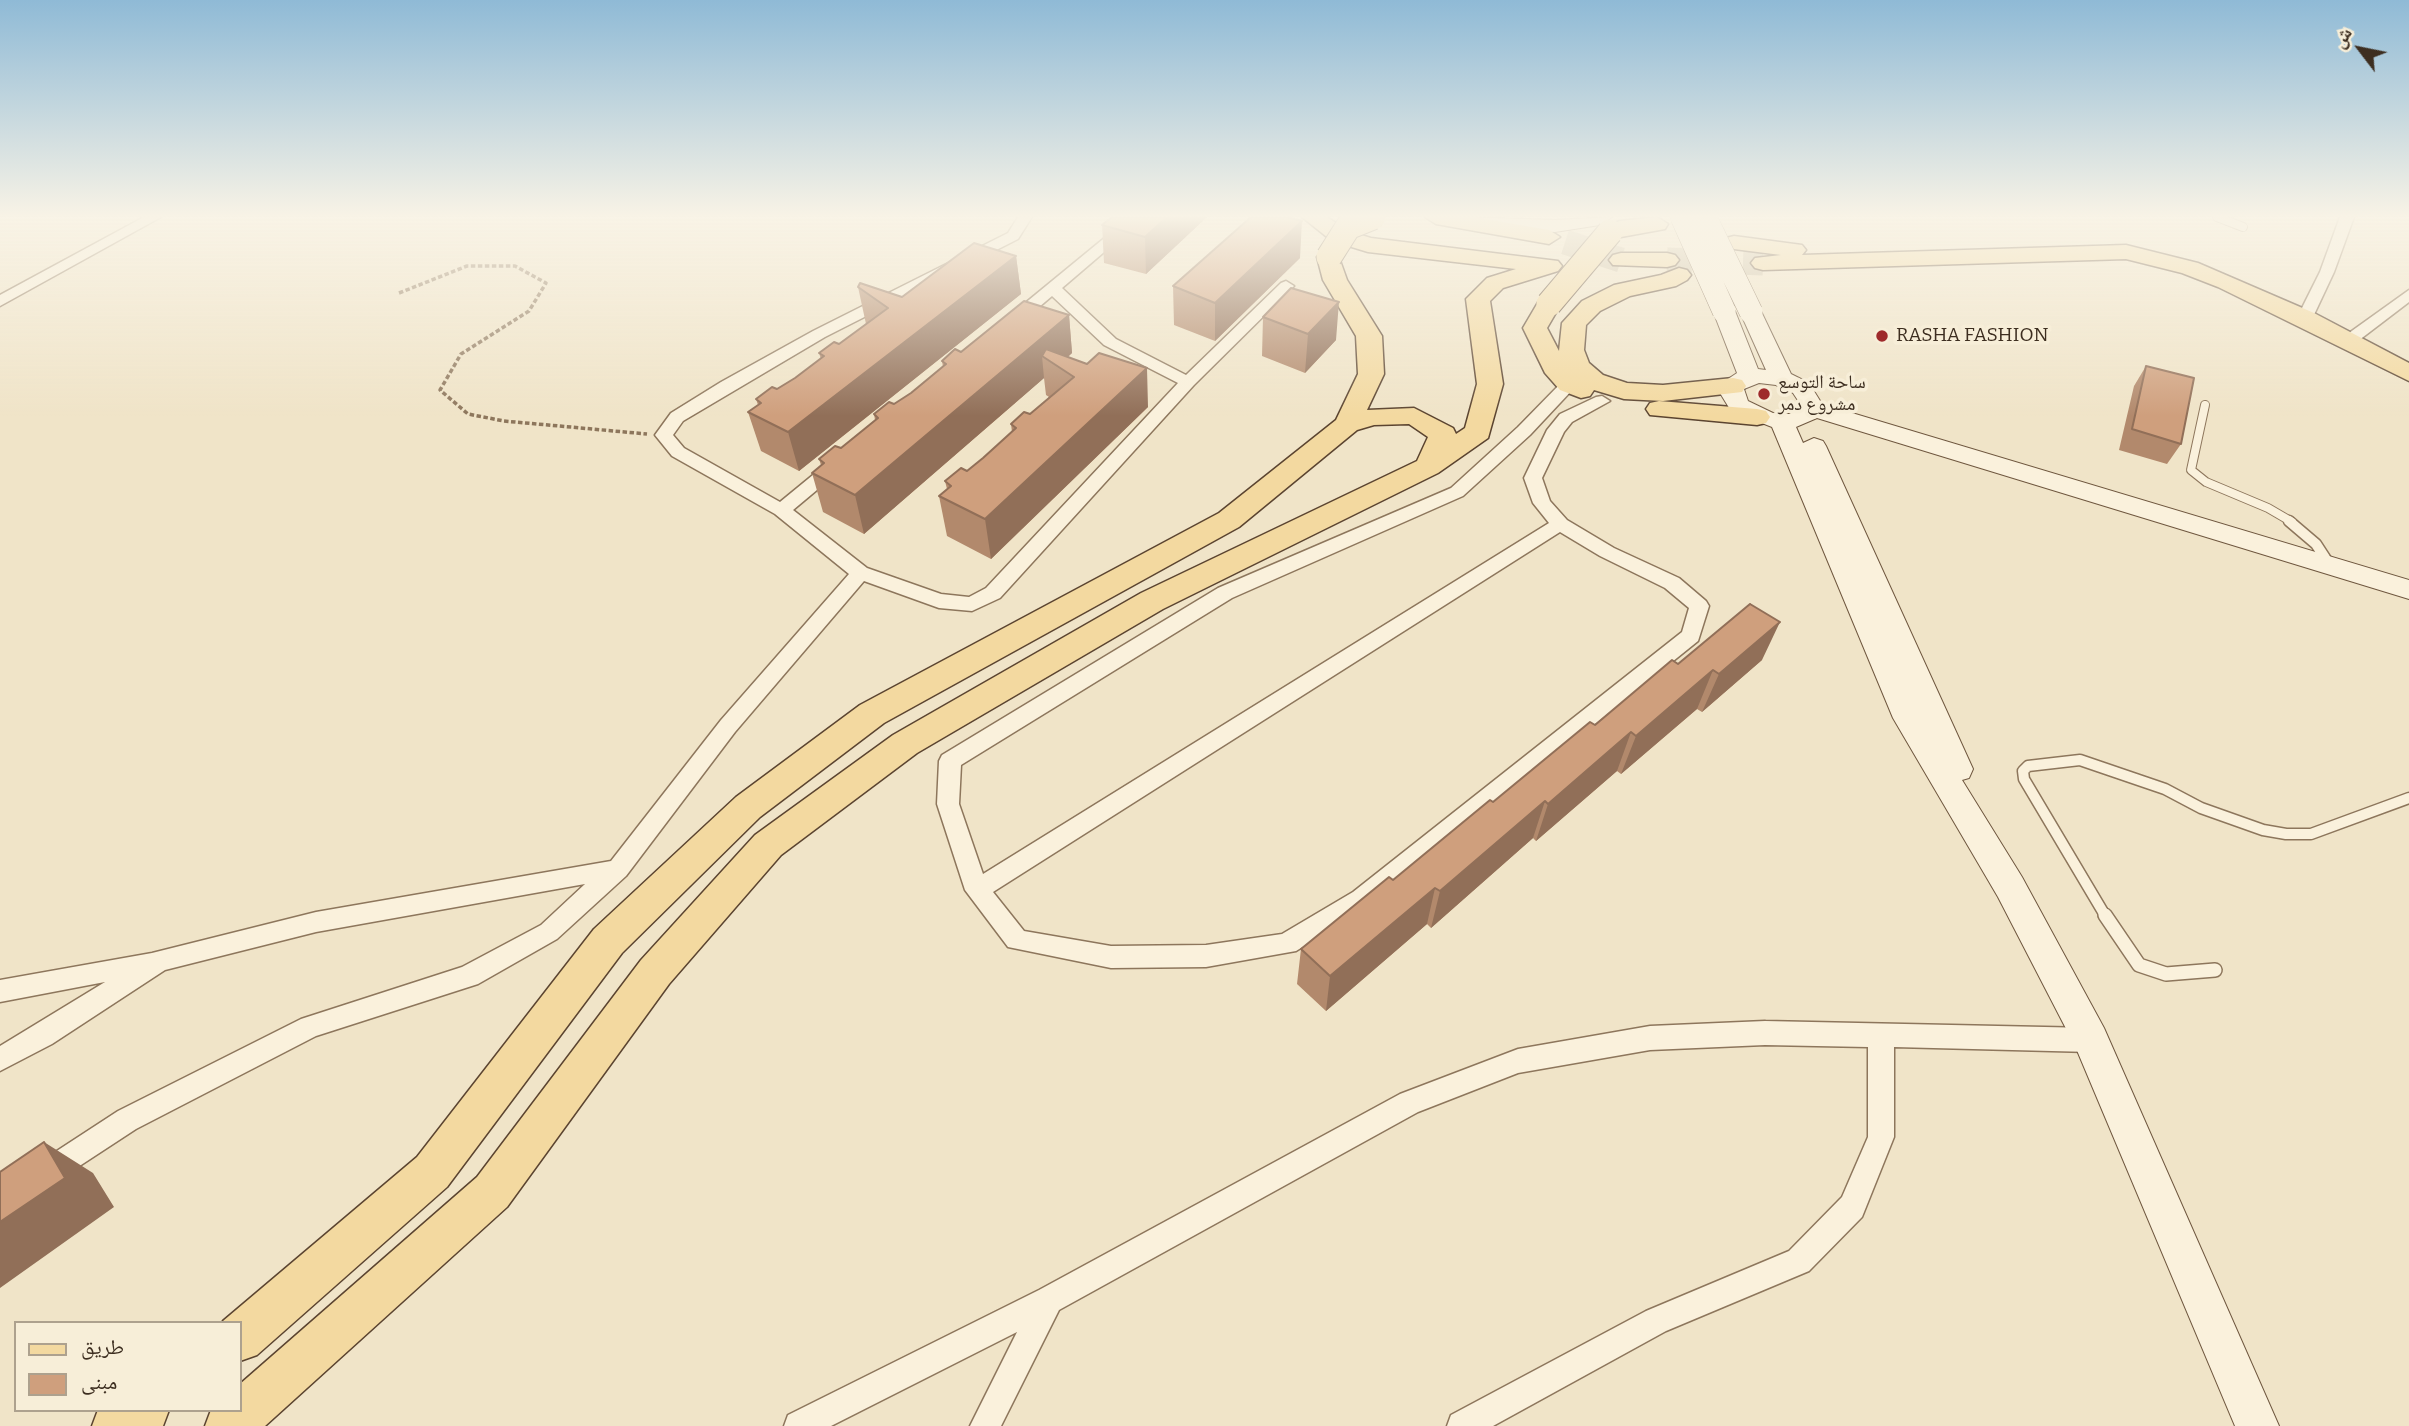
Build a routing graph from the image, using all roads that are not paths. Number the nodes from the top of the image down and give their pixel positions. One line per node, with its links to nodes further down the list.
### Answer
1 (32, 284): 16 (street)
2 (919, 284): 32 (street)
3 (1059, 284): 14 (street)
4 (1337, 284): 29 (main road, bridge)
5 (1494, 284): 31 (main road)
6 (1564, 284): 24 (main road, bridge)
7 (1655, 284): 22 (main road)
8 (1712, 284): 22 (street, bridge)
9 (1737, 284): 21 (street, bridge)
10 (2184, 284): 25 (main road)
11 (2226, 284): 17 (main road)
12 (2321, 284): 17 (street)
13 (1286, 286): 23 (street)
14 (1053, 289): 18 (street); 23 (street)
15 (2409, 295): 19 (street)
16 (0, 301)
17 (2305, 318): 19 (main road)
18 (1000, 331)
19 (2348, 341): 20 (main road)
20 (2409, 373)
21 (1781, 379): 22 (street); 28 (street)
22 (1741, 381): 28 (street)
23 (1188, 382): 35 (street)
24 (1569, 384): 26 (main road); 39 (street)
25 (2409, 398)
26 (1602, 401): 28 (main road); 33 (street)
27 (2205, 405): 34 (lane)
28 (1788, 416): 34 (street); 44 (street)
29 (1347, 424): 31 (main road); 48 (main road)
30 (854, 450): 32 (street)
31 (1428, 467): 51 (main road)
32 (781, 510): 35 (street)
33 (1560, 524): 39 (street); 39 (street)
34 (2329, 564): 36 (street)
35 (860, 573): 38 (street)
36 (2409, 590)
37 (2409, 798): 41 (lane)
38 (618, 869): 40 (street); 46 (street)
39 (977, 890)
40 (159, 961): 42 (street); 45 (street)
41 (2215, 970)
42 (0, 990)
43 (1881, 1037): 44 (street); 47 (street); 54 (street)
44 (2091, 1040): 55 (street)
45 (0, 1059)
46 (0, 1204)
47 (1049, 1300): 52 (street); 53 (street)
48 (242, 1336)
49 (141, 1412): 50 (main road)
50 (116, 1426)
51 (229, 1426)
52 (799, 1426)
53 (985, 1426)
54 (1462, 1426)
55 (2257, 1426)

